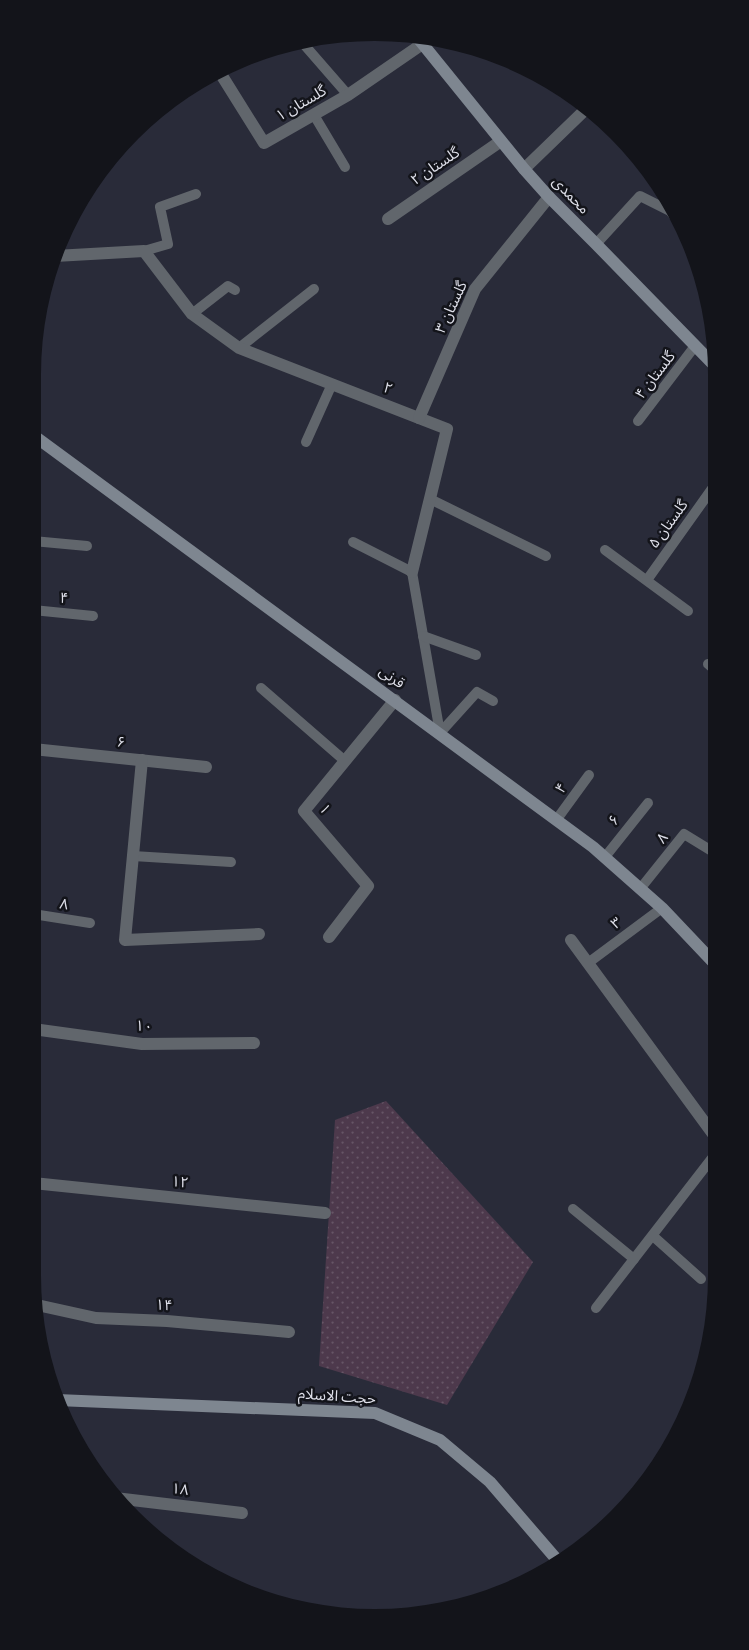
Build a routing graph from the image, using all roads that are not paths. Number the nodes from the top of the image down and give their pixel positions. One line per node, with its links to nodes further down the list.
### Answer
1 (418, 44): 5 (street, گلستان ۱)
2 (429, 46): 8 (street, محمدی)
3 (308, 48): 5 (lane)
4 (223, 78): 7 (street, گلستان ۱)
5 (348, 94): 7 (street, گلستان ۱)
6 (581, 114): 10 (street)
7 (314, 115): 9 (lane)
8 (501, 141): 10 (street, محمدی); 14 (street, گلستان ۲)
9 (345, 167)
10 (524, 170): 12 (street, محمدی)
11 (196, 194): 16 (lane)
12 (549, 197): 15 (street, محمدی); 25 (street, گلستان ۳)
13 (663, 207): 15 (lane)
14 (388, 219)
15 (596, 244): 21 (street, محمدی)
16 (144, 251): 17 (street); 20 (street, ۲)
17 (64, 256)
18 (314, 289): 22 (lane)
19 (235, 290): 20 (lane)
20 (192, 314): 22 (street, ۲)
21 (695, 346): 23 (street, محمدی); 26 (lane, گلستان ۴)
22 (239, 348): 24 (street, ۲)
23 (707, 358)
24 (332, 384): 25 (street, ۲); 28 (lane)
25 (419, 418): 30 (street, ۲)
26 (638, 421)
27 (41, 442): 44 (street, قرنی)
28 (306, 442)
29 (708, 494): 37 (lane, گلستان ۵)
30 (430, 500): 35 (lane); 36 (street, ۲)
31 (41, 542): 33 (lane)
32 (353, 542): 36 (lane)
33 (86, 546)
34 (605, 550): 37 (lane)
35 (546, 556)
36 (412, 572): 41 (lane, ۲)
37 (646, 580): 39 (lane)
38 (41, 611): 40 (lane, ۴)
39 (688, 611)
40 (93, 616)
41 (423, 636): 42 (lane); 46 (lane, ۲)
42 (476, 655)
43 (262, 688): 49 (lane)
44 (395, 700): 46 (street, قرنی); 49 (street, ۱)
45 (494, 701): 46 (lane)
46 (440, 733): 53 (street, قرنی)
47 (41, 750): 48 (street, ۶)
48 (142, 760): 50 (street, ۶); 55 (street)
49 (345, 761): 63 (street, ۱)
50 (206, 767)
51 (589, 775): 53 (lane, ۴)
52 (648, 802): 56 (lane, ۶)
53 (557, 820): 56 (street, قرنی)
54 (708, 849): 58 (lane, ۸)
55 (133, 856): 57 (lane); 62 (street)
56 (605, 857): 58 (street, قرنی)
57 (231, 862)
58 (640, 889): 59 (street, قرنی)
59 (662, 908): 65 (street, قرنی); 66 (lane, ۳)
60 (41, 915): 61 (lane, ۸)
61 (90, 923)
62 (259, 934)
63 (328, 937)
64 (571, 940): 66 (street)
65 (708, 957)
66 (588, 963): 69 (street)
67 (41, 1030): 68 (street, ۱۰)
68 (254, 1043)
69 (708, 1127)
70 (708, 1164): 74 (lane)
71 (41, 1184): 73 (street, ۱۲)
72 (573, 1209): 75 (lane)
73 (325, 1213)
74 (653, 1236): 75 (lane); 76 (lane)
75 (634, 1259): 78 (lane)
76 (701, 1279)
77 (43, 1306): 79 (street, ۱۴)
78 (596, 1308)
79 (289, 1332)
80 (66, 1400): 83 (street, حجت الاسلام)
81 (128, 1500): 82 (street, ۱۸)
82 (242, 1513)
83 (554, 1556)

